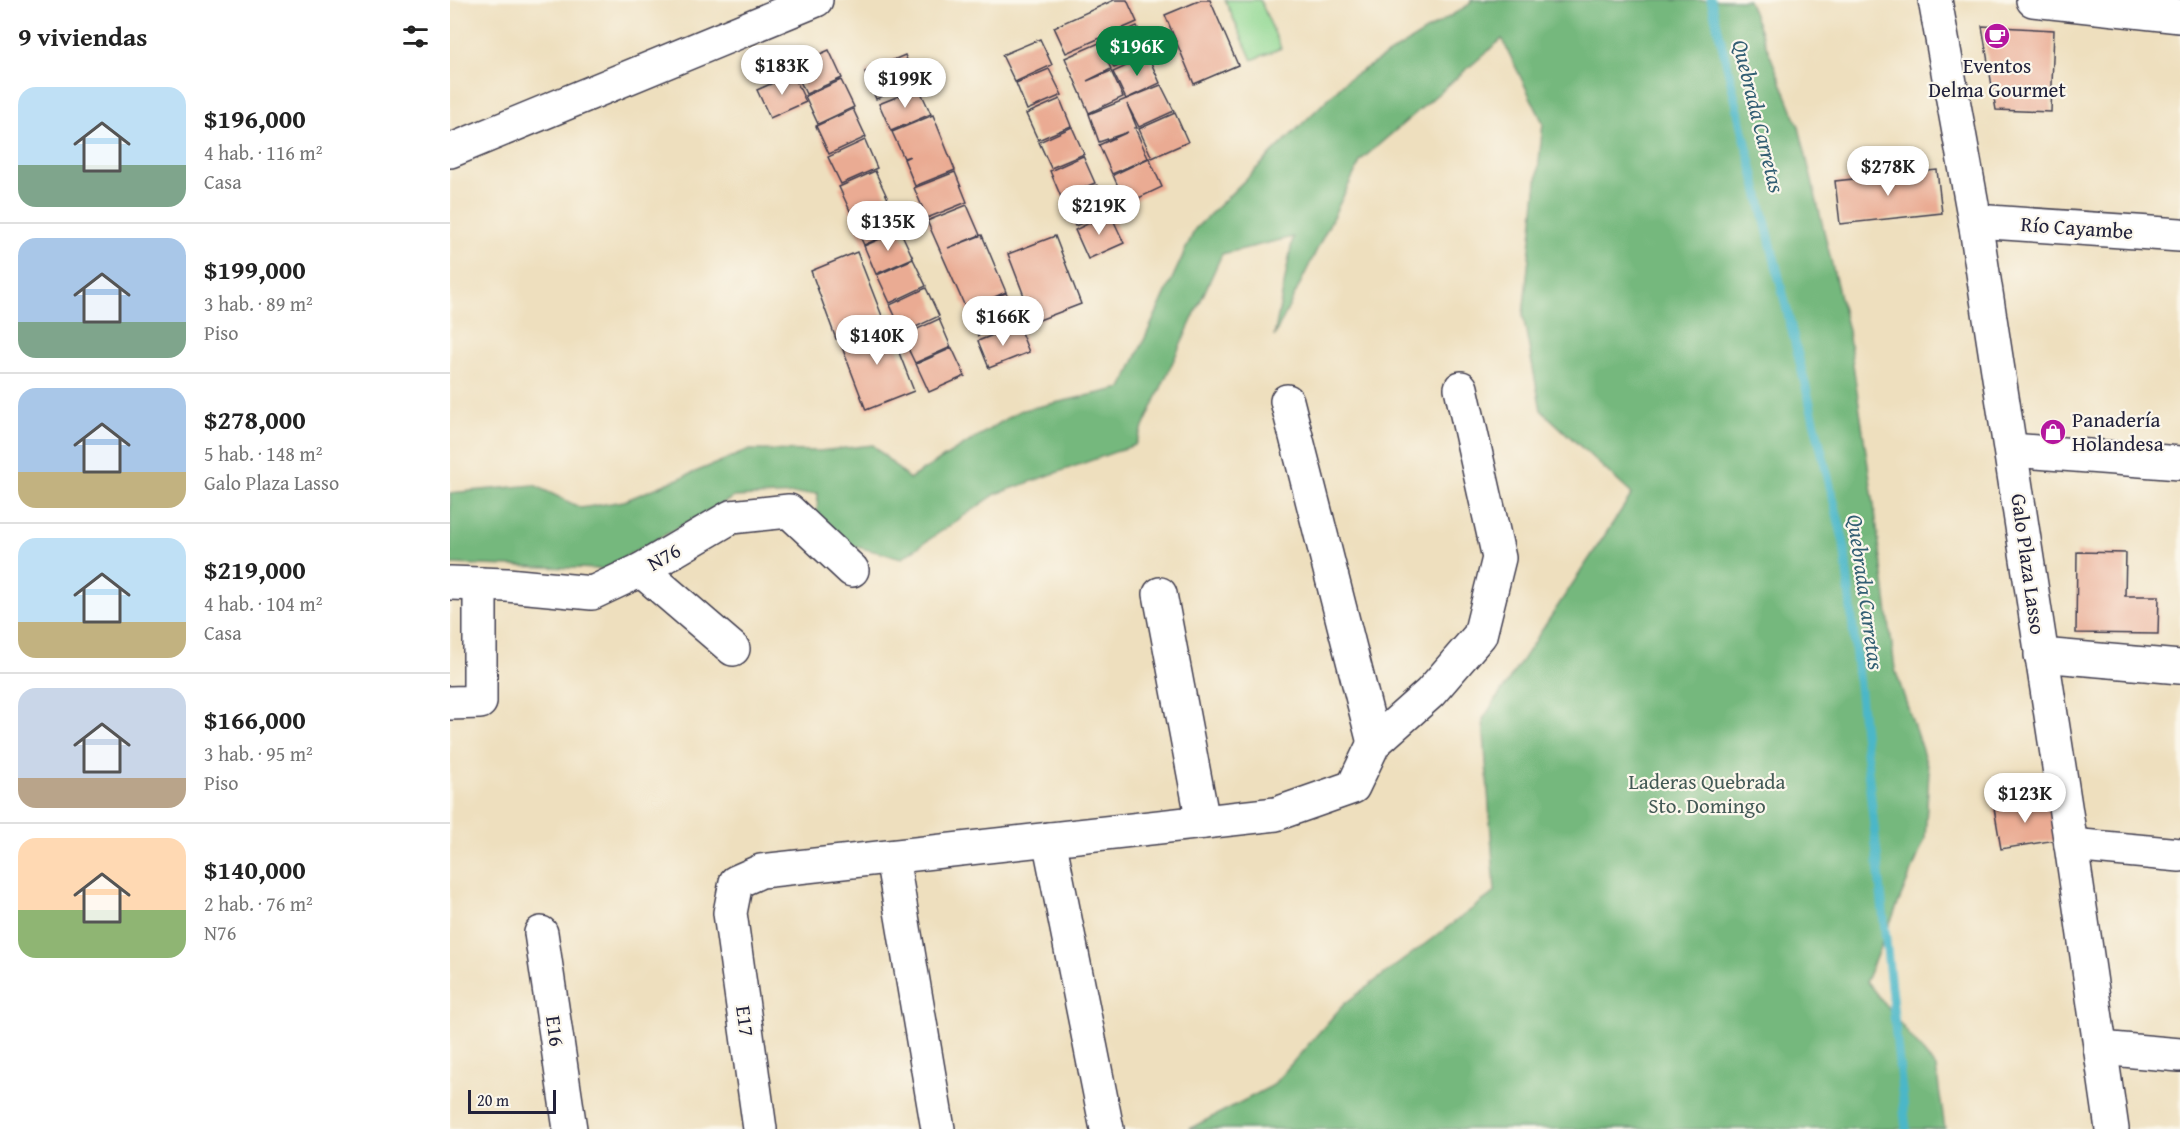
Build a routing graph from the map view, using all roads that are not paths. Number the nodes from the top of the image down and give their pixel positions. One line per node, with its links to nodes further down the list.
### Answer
1 (816, 0): 5 (street)
2 (1935, 0): 6 (street, Galo Plaza Lasso)
3 (2033, 0): 4 (street)
4 (2180, 16)
5 (450, 151)
6 (1975, 221): 7 (street, Río Cayambe); 10 (street, Galo Plaza Lasso)
7 (2180, 235)
8 (1461, 388): 20 (street)
9 (1287, 401): 20 (street)
10 (2011, 450): 11 (street); 17 (street, Galo Plaza Lasso)
11 (2180, 463)
12 (641, 570): 13 (street, N76); 14 (street, N76); 16 (street)
13 (852, 570)
14 (465, 584): 19 (street)
15 (1160, 594): 21 (street)
16 (733, 650)
17 (2041, 655): 18 (street); 23 (street, Galo Plaza Lasso)
18 (2180, 667)
19 (450, 703)
20 (1374, 743): 21 (street)
21 (1203, 822): 22 (street)
22 (1049, 839): 25 (street); 32 (street)
23 (2071, 845): 24 (street); 27 (street, Galo Plaza Lasso)
24 (2180, 855)
25 (892, 857): 30 (street, E17); 31 (street)
26 (541, 933): 29 (street, E16)
27 (2100, 1048): 28 (street); 33 (street, Galo Plaza Lasso)
28 (2180, 1055)
29 (570, 1129)
30 (760, 1129)
31 (938, 1129)
32 (1107, 1129)
33 (2112, 1129)

